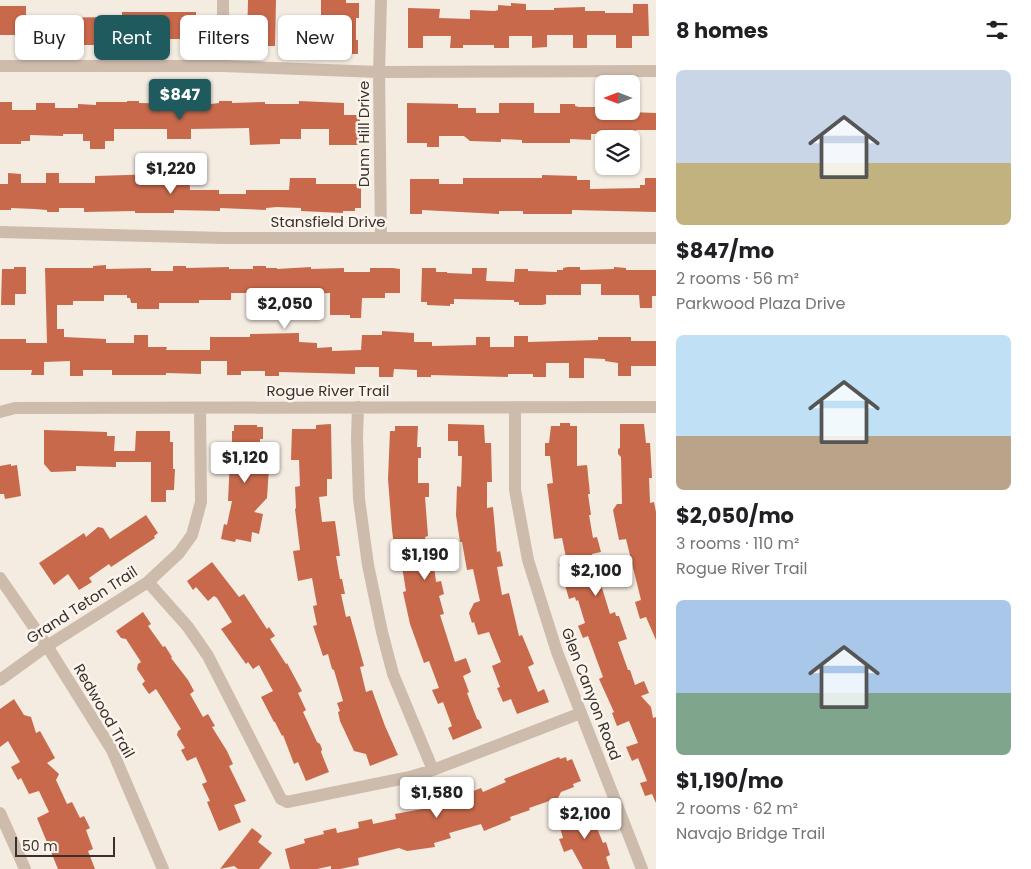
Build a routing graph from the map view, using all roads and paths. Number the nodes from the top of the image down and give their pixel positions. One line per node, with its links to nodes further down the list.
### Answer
1 (223, 0): 4 (street)
2 (381, 0): 6 (street, Dunn Hill Drive)
3 (0, 66): 4 (street)
4 (223, 66): 6 (street)
5 (656, 71): 6 (street)
6 (380, 72): 8 (street, Dunn Hill Drive)
7 (0, 232): 8 (street, Stansfield Drive)
8 (381, 238): 9 (street, Stansfield Drive)
9 (656, 238)
10 (358, 407): 11 (street, Rogue River Trail); 13 (street, Rogue River Trail); 20 (street)
11 (514, 407): 12 (street, Rogue River Trail); 19 (street, Glen Canyon Road)
12 (656, 407)
13 (200, 408): 14 (street, Rogue River Trail); 16 (street, Grand Teton Trail)
14 (0, 412)
15 (0, 578): 17 (street, Redwood Trail)
16 (148, 582): 17 (street, Grand Teton Trail); 20 (street)
17 (47, 646): 18 (street, Grand Teton Trail); 23 (street, Redwood Trail)
18 (0, 680)
19 (581, 713): 20 (street); 24 (street, Glen Canyon Road)
20 (433, 770)
21 (0, 813): 22 (street)
22 (25, 869)
23 (163, 869)
24 (642, 869)

